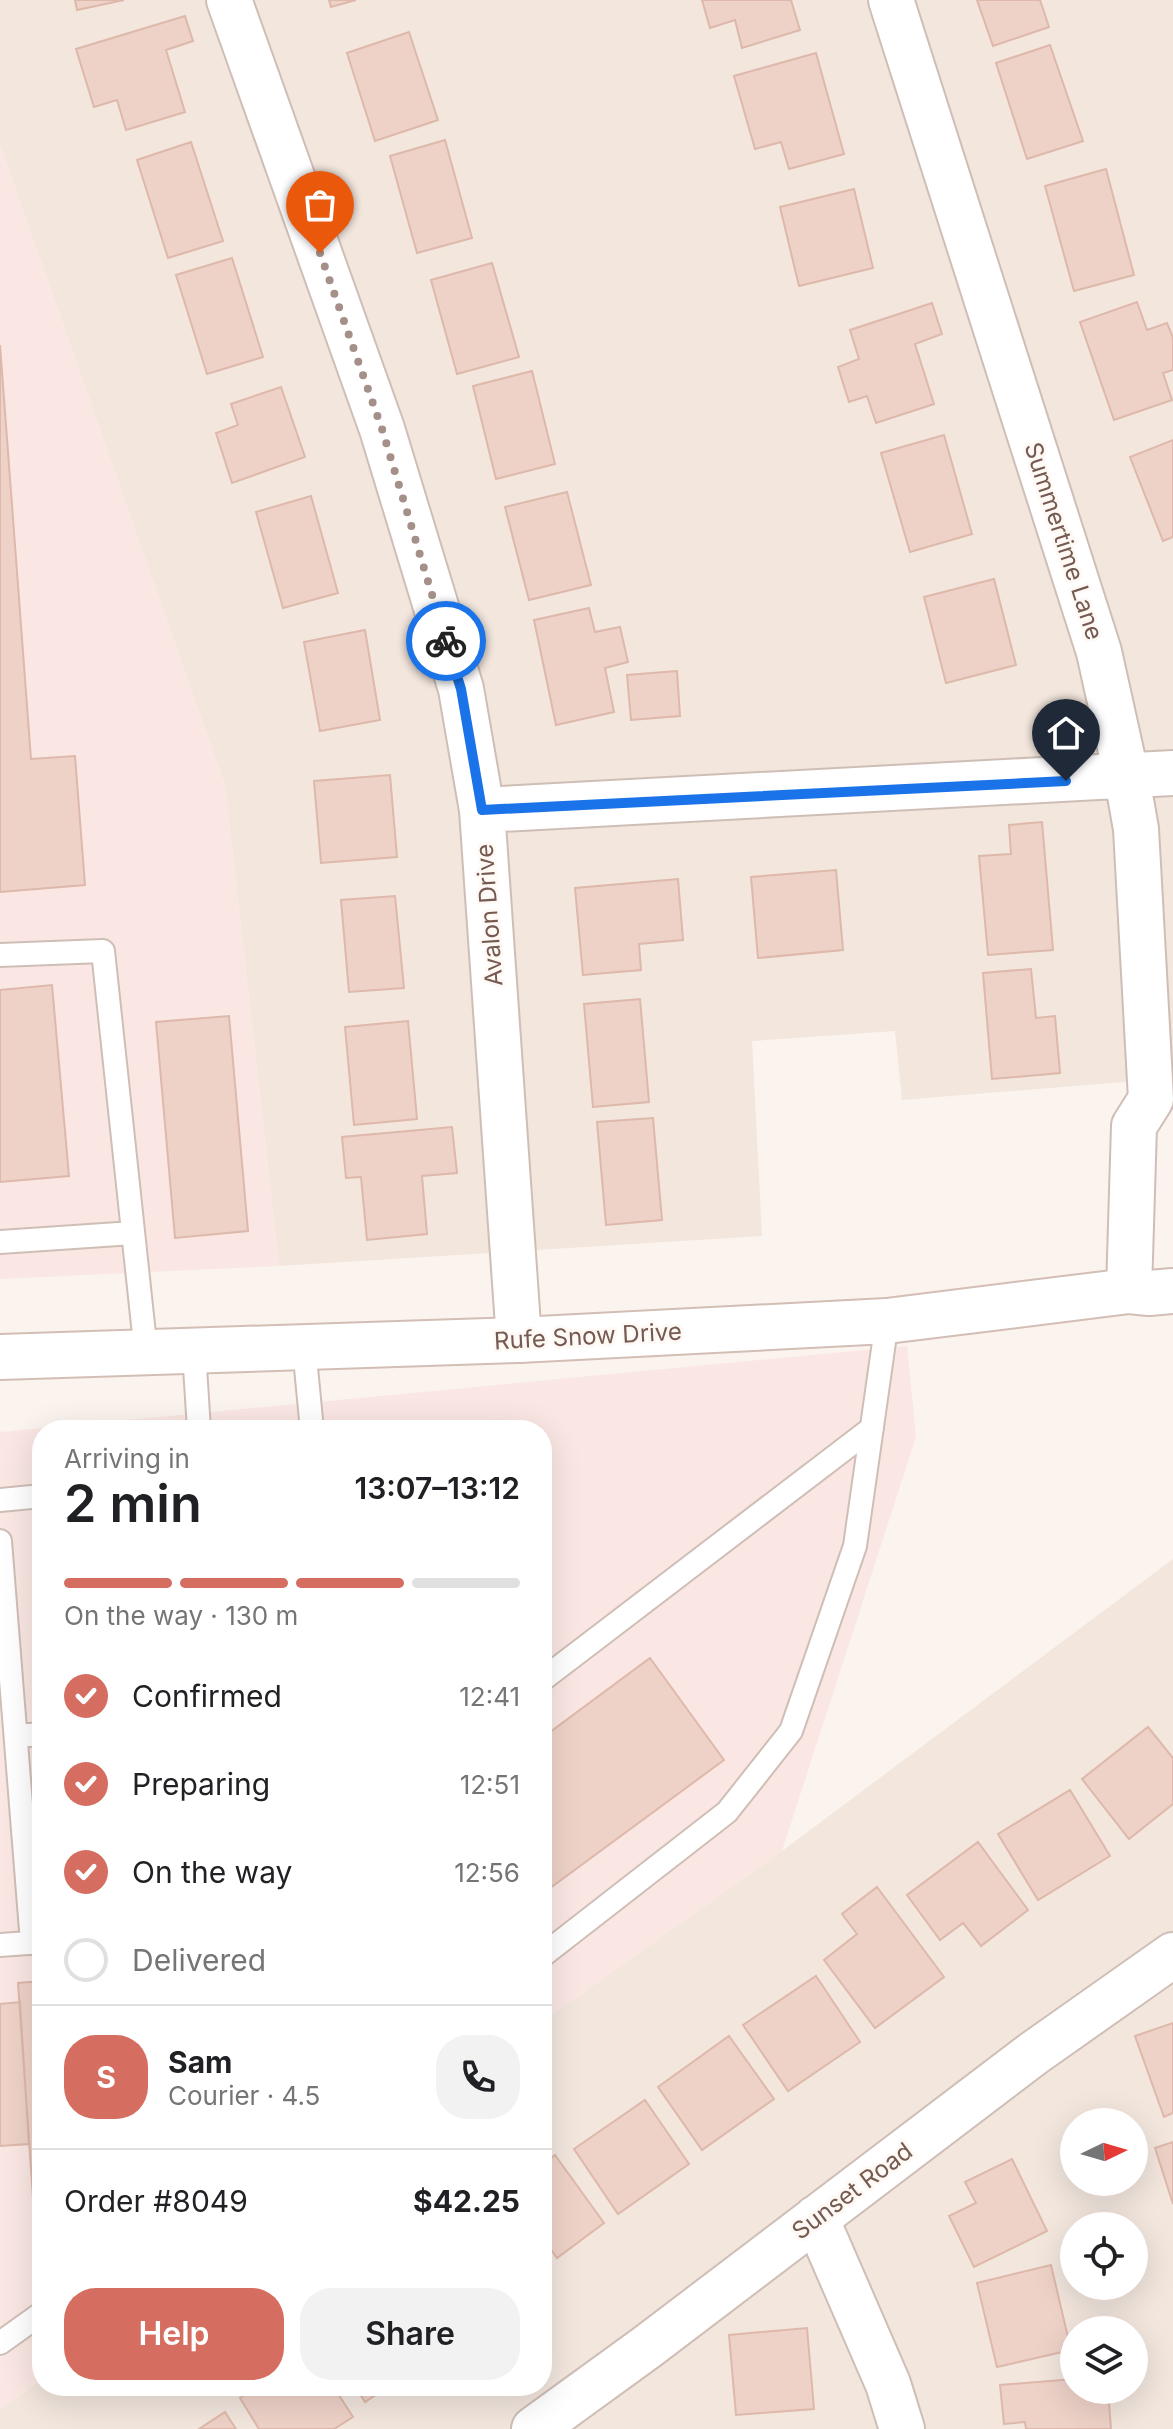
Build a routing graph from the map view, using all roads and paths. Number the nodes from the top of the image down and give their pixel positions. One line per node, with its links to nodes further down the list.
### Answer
1 (229, 0): 5 (street, Avalon Drive)
2 (891, 0): 4 (street, Summertime Lane)
3 (1173, 773): 4 (street)
4 (1127, 778): 5 (street); 7 (street, Summertime Lane)
5 (482, 810): 13 (street, Avalon Drive)
6 (0, 955): 8 (lane)
7 (1162, 1108): 10 (street, Summertime Lane)
8 (133, 1233): 9 (lane); 16 (lane)
9 (0, 1242)
10 (1129, 1291): 11 (street, Rufe Snow Drive); 12 (street, Rufe Snow Drive)
11 (1173, 1291)
12 (887, 1321): 13 (street, Rufe Snow Drive); 20 (lane)
13 (519, 1340): 14 (street, Rufe Snow Drive)
14 (304, 1347): 15 (street, Rufe Snow Drive); 19 (lane)
15 (194, 1351): 16 (street, Rufe Snow Drive); 18 (lane)
16 (146, 1353): 17 (street, Rufe Snow Drive)
17 (0, 1357)
18 (198, 1420)
19 (311, 1420)
20 (872, 1428): 24 (lane); 30 (lane)
21 (32, 1497): 22 (lane)
22 (0, 1500)
23 (0, 1541): 26 (lane)
24 (552, 1672)
25 (32, 1735): 26 (lane)
26 (16, 1736): 27 (lane)
27 (32, 1894)
28 (32, 1943): 29 (lane)
29 (0, 1945)
30 (552, 1948)
31 (1173, 1955): 32 (street, Sunset Road)
32 (816, 2218): 35 (street, Sunset Road); 36 (street)
33 (32, 2320): 34 (lane)
34 (0, 2343)
35 (534, 2429)
36 (902, 2429)

